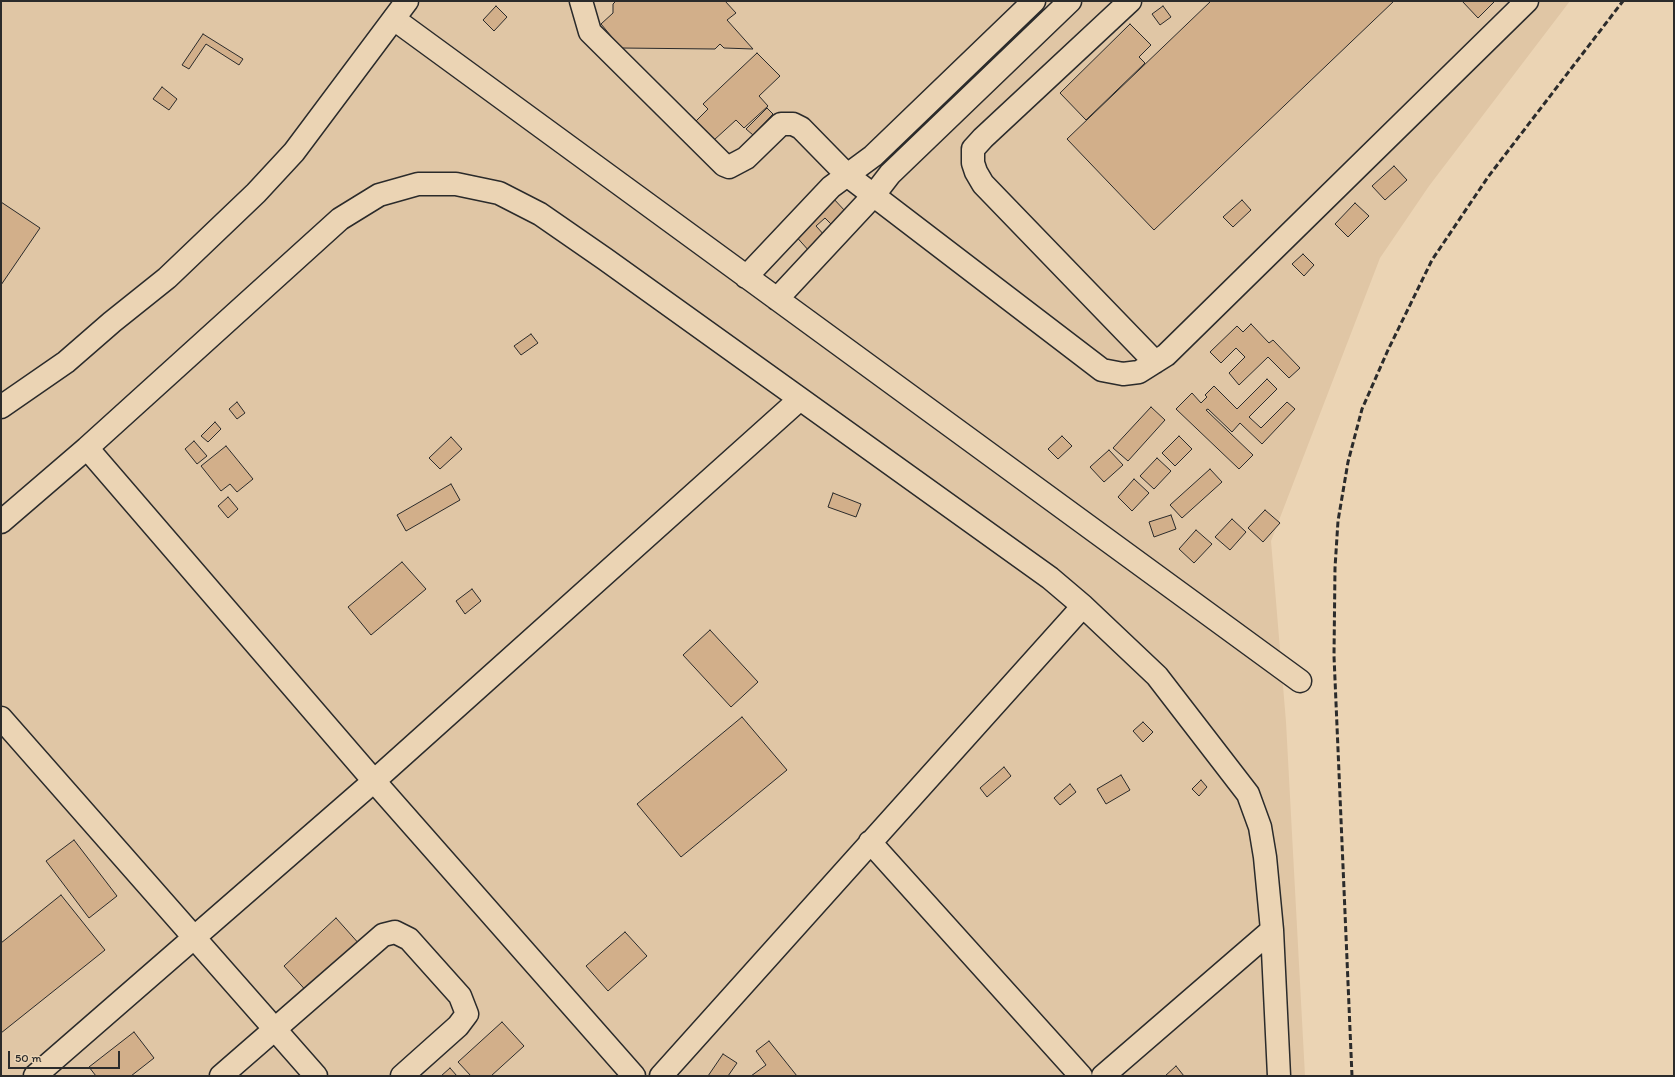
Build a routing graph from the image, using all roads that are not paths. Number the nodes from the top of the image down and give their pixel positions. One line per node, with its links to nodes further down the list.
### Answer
1 (407, 1): 7 (street)
2 (581, 1): 8 (street)
3 (1034, 1): 8 (street)
4 (1070, 1): 9 (street)
5 (1130, 1): 12 (street)
6 (1527, 1): 12 (street)
7 (394, 19): 10 (street); 14 (street)
8 (847, 175): 9 (street); 10 (street)
9 (873, 196): 11 (street); 12 (street)
10 (746, 277): 11 (street)
11 (777, 299): 18 (street)
12 (1155, 362)
13 (800, 399): 15 (street); 17 (street); 20 (street)
14 (1, 407)
15 (87, 448): 16 (street); 20 (street)
16 (1, 522)
17 (1083, 606): 21 (street); 22 (street)
18 (1300, 681)
19 (1, 718): 23 (street)
20 (374, 781): 23 (street); 29 (street)
21 (870, 842): 30 (street); 31 (street)
22 (1272, 930): 32 (street); 33 (street)
23 (195, 937): 24 (street); 25 (street)
24 (275, 1029): 26 (street); 27 (street); 28 (street)
25 (35, 1076)
26 (221, 1076)
27 (316, 1076)
28 (402, 1076)
29 (634, 1076)
30 (661, 1076)
31 (1081, 1076)
32 (1103, 1076)
33 (1279, 1076)

